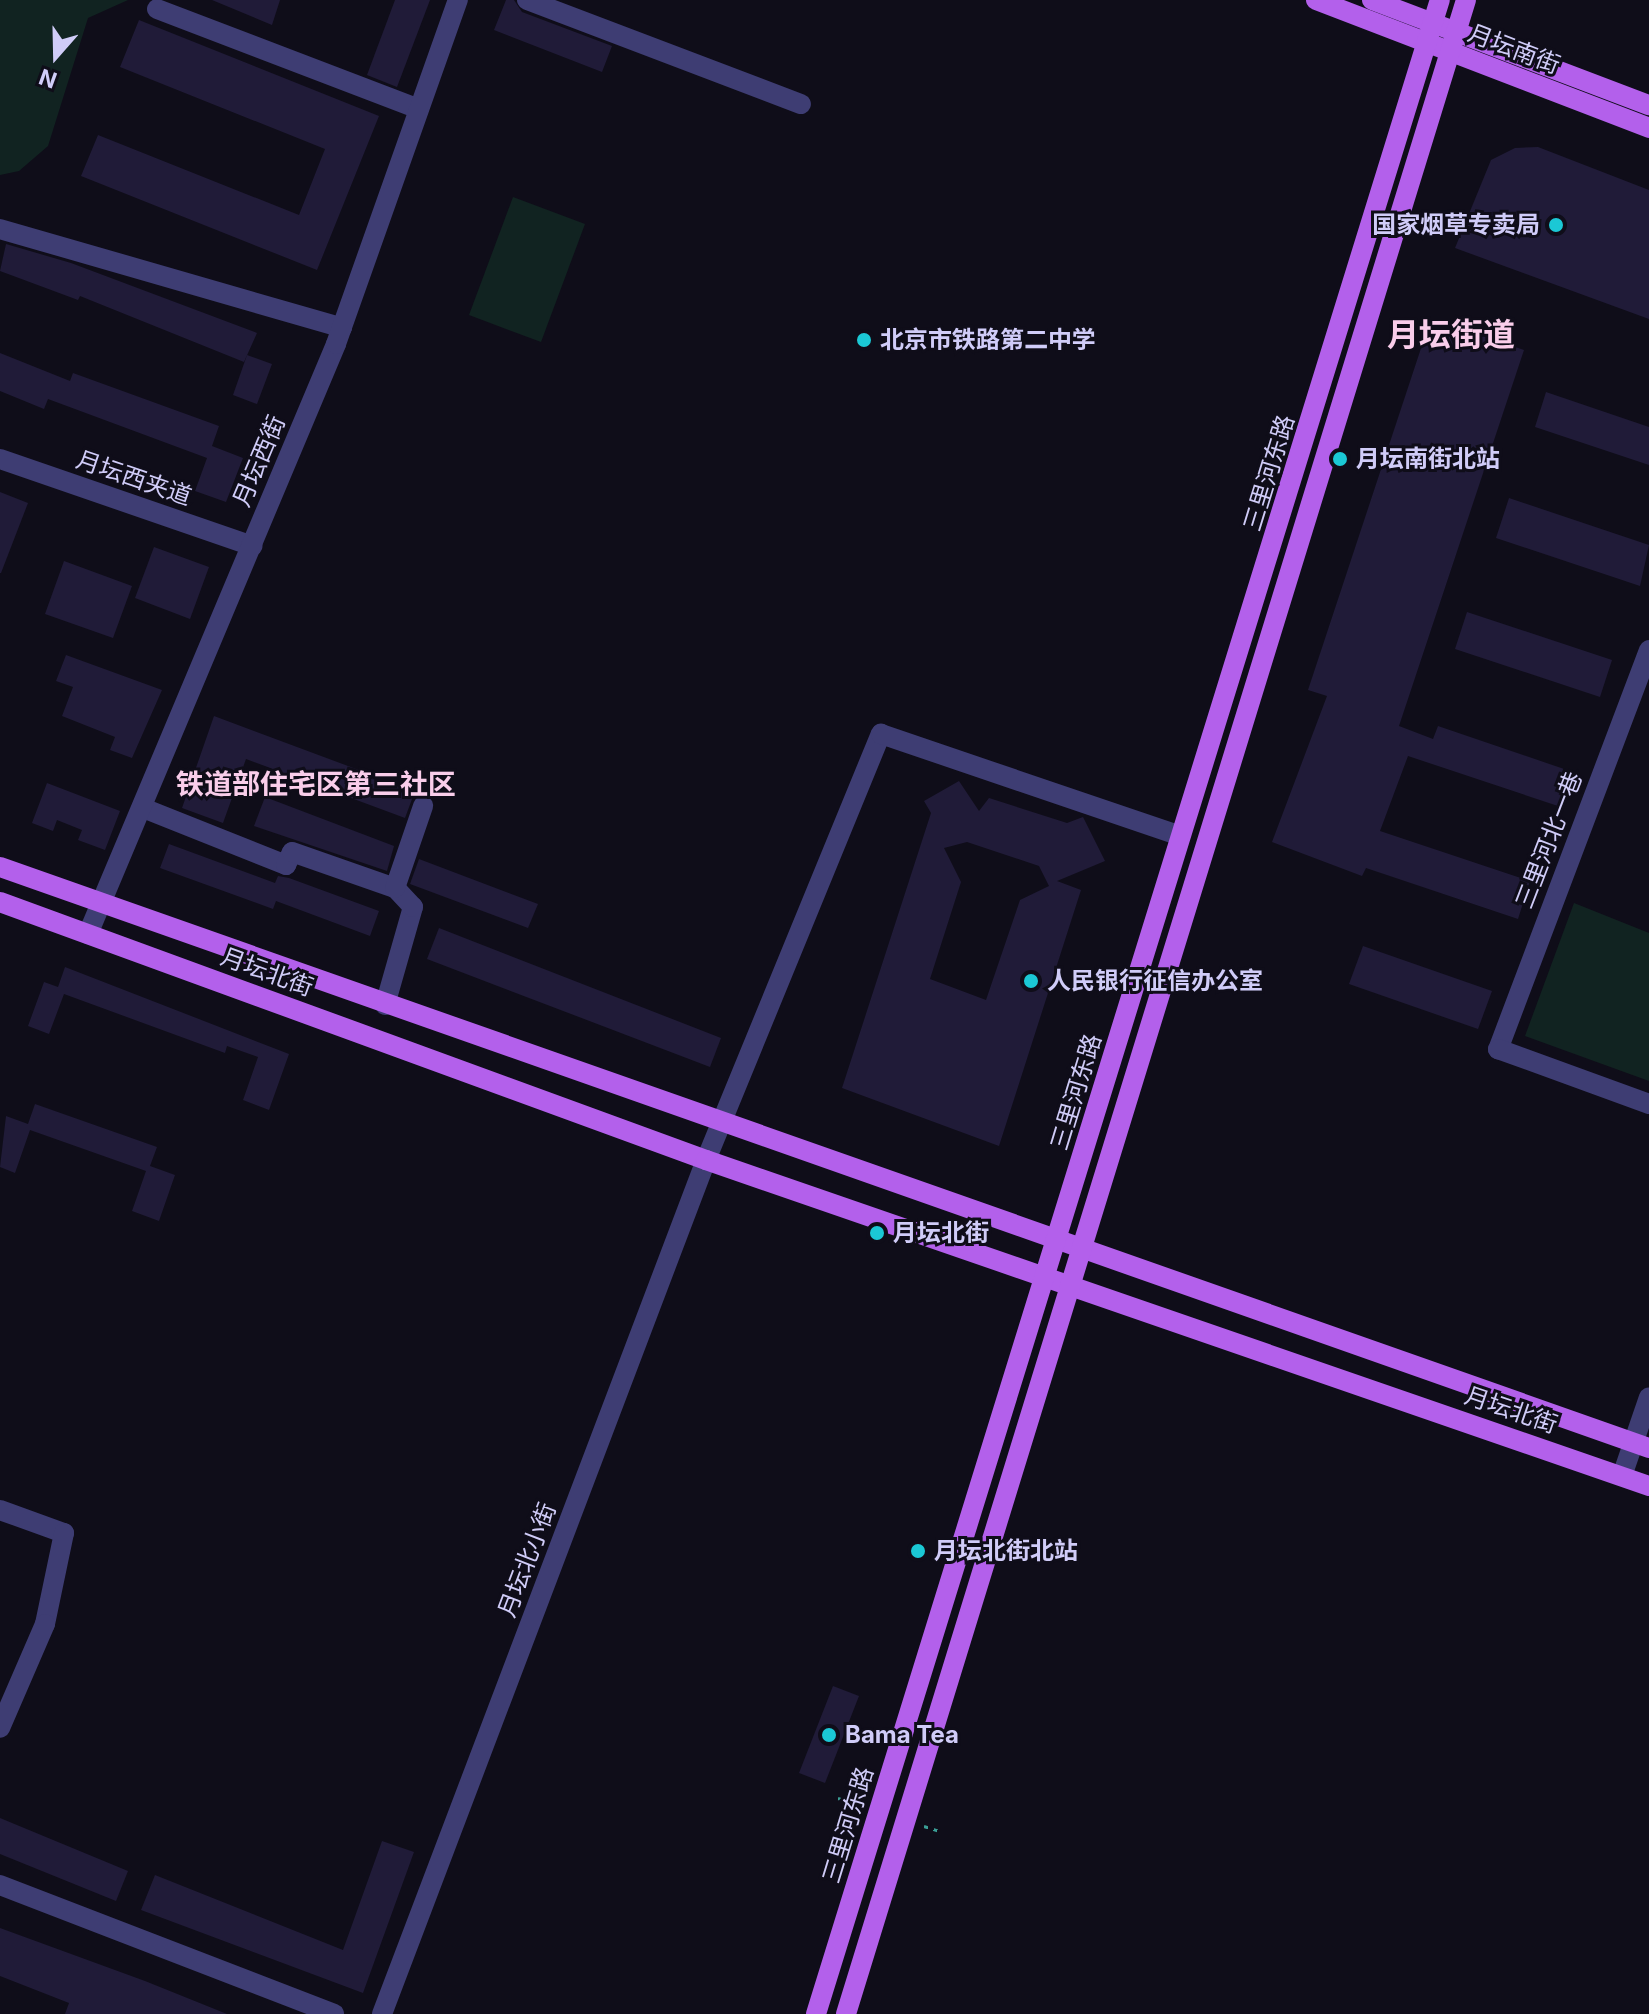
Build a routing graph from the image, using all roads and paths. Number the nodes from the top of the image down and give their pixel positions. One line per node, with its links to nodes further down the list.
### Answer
1 (458, 0): 13 (street, 月坛西街)
2 (527, 0): 11 (street)
3 (1316, 0): 10 (main road, 月坛南街)
4 (1372, 0): 8 (main road, 月坛南街)
5 (1440, 0): 8 (main road, 三里河东路)
6 (1466, 0): 9 (main road)
7 (157, 9): 13 (street)
8 (1433, 24): 9 (main road, 月坛南街); 10 (main road, 三里河东路)
9 (1453, 43): 10 (main road, 月坛南街); 12 (main road, 月坛南街); 14 (main road, 月坛南街); 33 (main road)
10 (1426, 44): 22 (main road, 三里河东路)
11 (801, 104)
12 (1649, 105)
13 (419, 109): 16 (street, 月坛西街)
14 (1649, 128)
15 (0, 229): 16 (street)
16 (342, 328): 18 (street, 月坛西街)
17 (0, 459): 18 (street, 月坛西夹道)
18 (252, 546): 21 (street, 月坛西街)
19 (1649, 650): 29 (street, 三里河北一巷)
20 (423, 806): 24 (street)
21 (143, 808): 24 (street); 26 (street, 月坛西街)
22 (1180, 836): 30 (street, 月坛北小街); 32 (main road, 三里河东路)
23 (0, 867): 26 (main road, 月坛北街)
24 (395, 888): 28 (street)
25 (0, 902): 27 (main road, 月坛北街)
26 (98, 903): 27 (street, 月坛西街); 28 (main road, 月坛北街)
27 (88, 934): 31 (main road, 月坛北街)
28 (385, 1005): 30 (main road, 月坛北街)
29 (1649, 1104)
30 (722, 1125): 31 (street, 月坛北小街); 32 (main road, 月坛北街)
31 (706, 1160): 34 (main road, 月坛北街); 44 (street, 月坛北小街)
32 (1058, 1242): 33 (main road, 月坛北街); 34 (main road, 三里河东路)
33 (1082, 1249): 35 (main road); 37 (main road, 月坛北街)
34 (1046, 1275): 35 (main road, 月坛北街); 45 (main road, 三里河东路)
35 (1072, 1285): 38 (main road, 月坛北街); 46 (main road)
36 (1649, 1397): 37 (street)
37 (1641, 1446): 38 (street)
38 (1622, 1476): 39 (main road, 月坛北街)
39 (1649, 1486)
40 (0, 1510): 41 (street)
41 (0, 1728)
42 (0, 1885): 43 (street)
43 (334, 2014)
44 (382, 2014)
45 (816, 2014)
46 (846, 2014)

